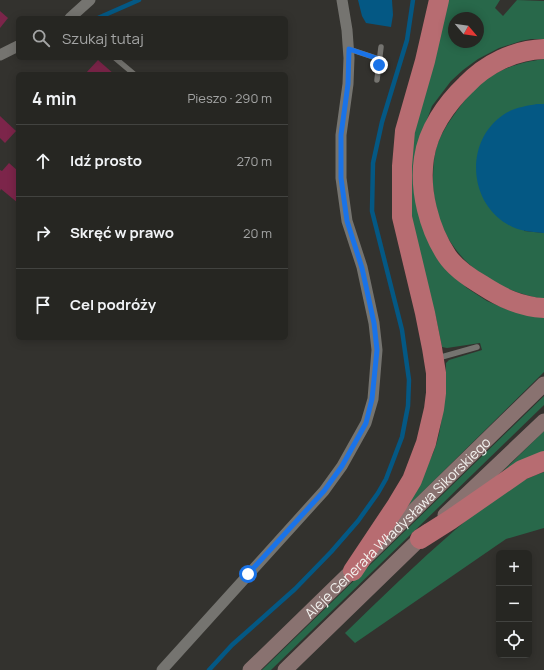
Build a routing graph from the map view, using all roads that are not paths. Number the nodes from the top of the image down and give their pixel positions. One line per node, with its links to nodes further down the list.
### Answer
1 (90, 0): 4 (street)
2 (342, 0): 7 (street)
3 (439, 0): 16 (highway)
4 (74, 16)
5 (16, 47): 9 (street)
6 (380, 47): 10 (lane)
7 (349, 49): 10 (lane); 22 (street)
8 (544, 49): 14 (highway)
9 (0, 55)
10 (379, 59): 13 (lane)
11 (117, 60): 12 (lane)
12 (132, 72)
13 (377, 80)
14 (544, 308)
15 (477, 347): 16 (lane)
16 (434, 359): 21 (highway)
17 (544, 384): 21 (main road, Aleje Generała Władysława Sikorskiego)
18 (544, 421): 20 (main road, Aleje Generała Władysława Sikorskiego)
19 (544, 461): 20 (highway)
20 (420, 539): 24 (main road, Aleje Generała Władysława Sikorskiego)
21 (353, 570): 23 (main road, Aleje Generała Władysława Sikorskiego)
22 (162, 670)
23 (250, 670)
24 (285, 670)

